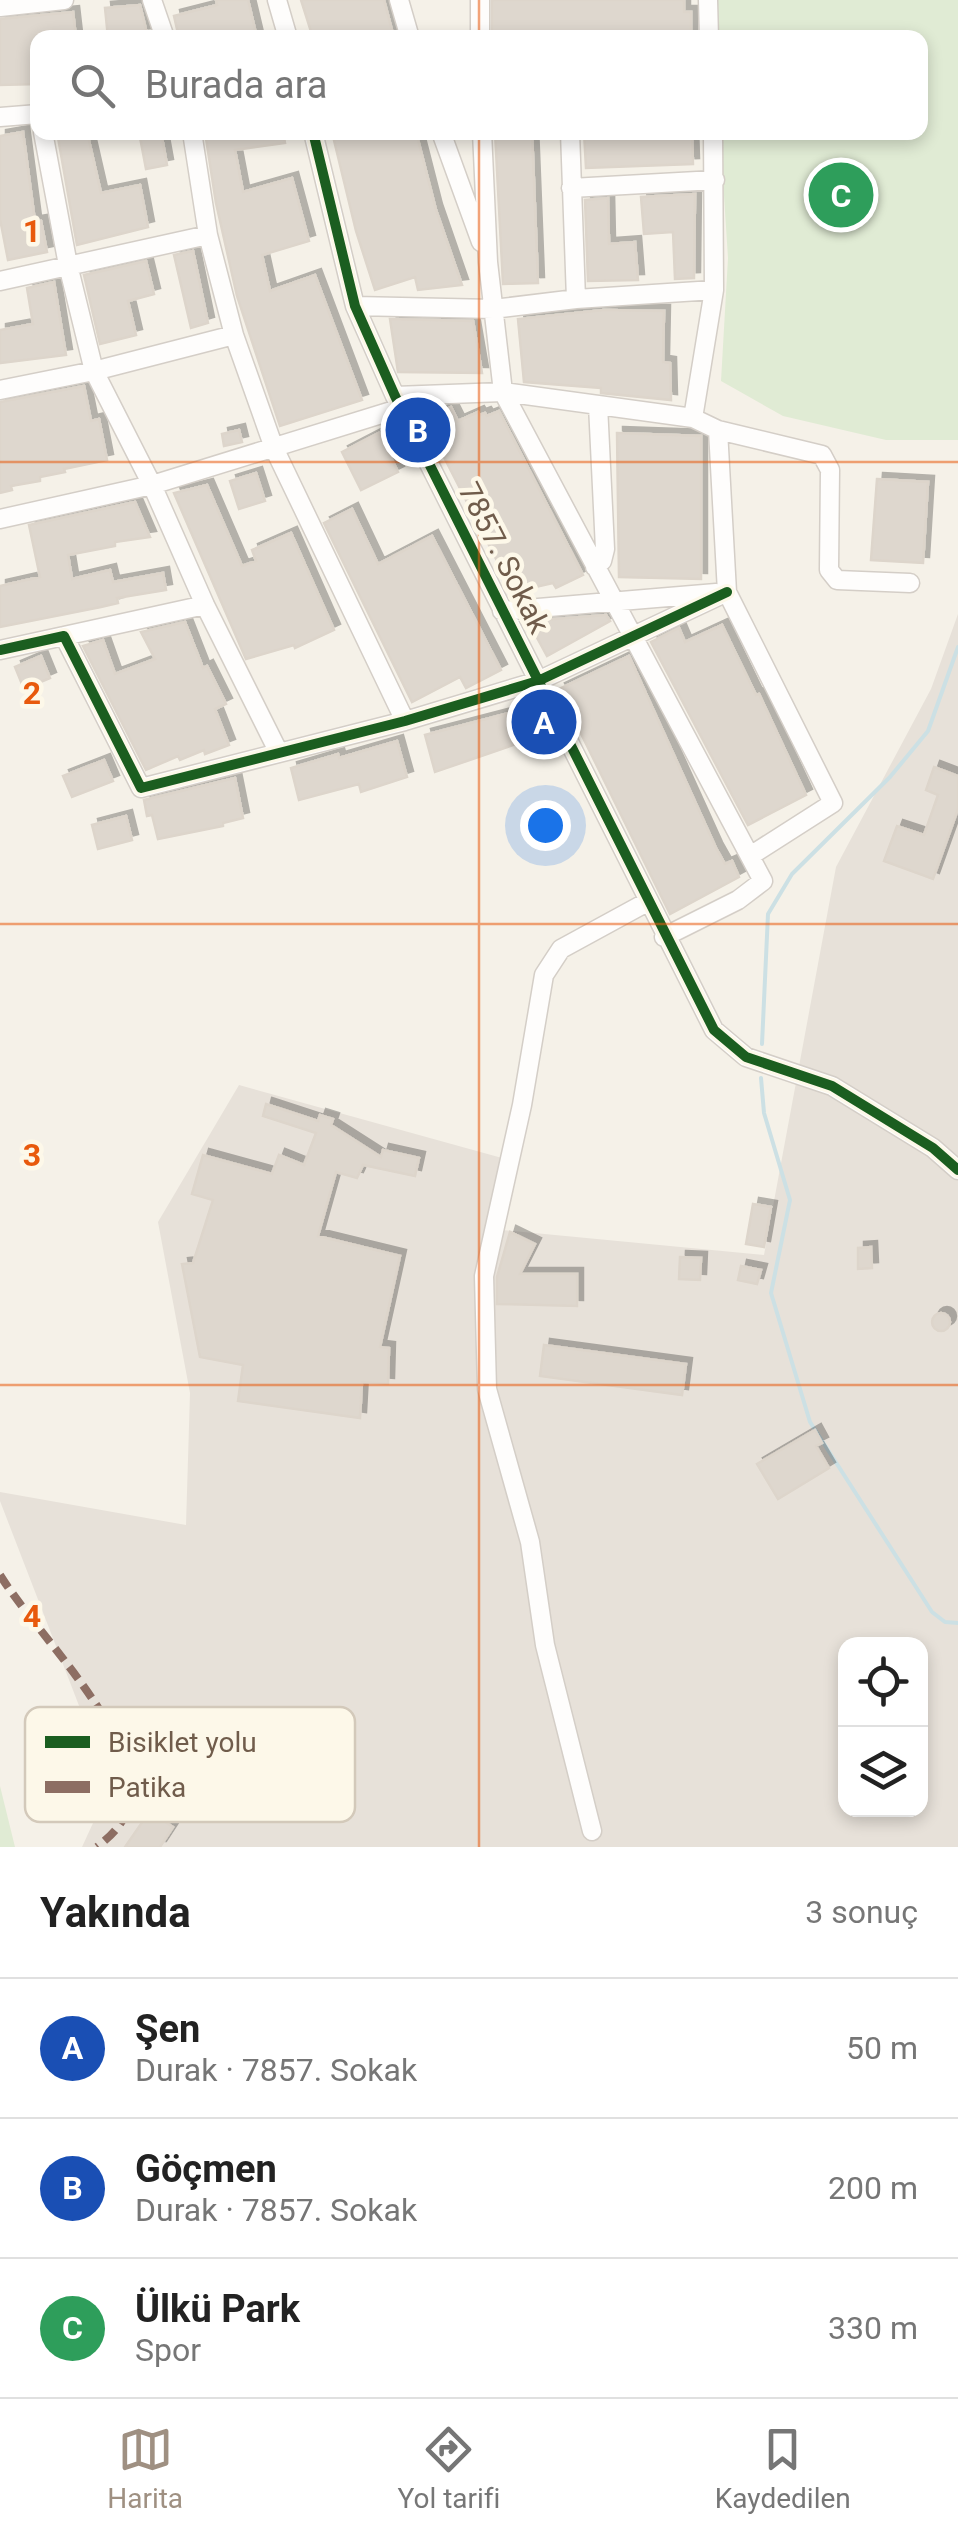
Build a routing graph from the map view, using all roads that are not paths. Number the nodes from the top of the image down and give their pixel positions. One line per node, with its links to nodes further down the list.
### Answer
1 (64, 0): 7 (street)
2 (152, 0): 8 (street)
3 (277, 0): 9 (street)
4 (400, 0): 10 (street)
5 (480, 0): 11 (street)
6 (708, 0): 12 (street)
7 (0, 7)
8 (162, 30)
9 (286, 30)
10 (408, 30)
11 (480, 30)
12 (709, 30)
13 (30, 115): 14 (street)
14 (0, 117)
15 (45, 140): 26 (street)
16 (193, 140): 24 (street)
17 (315, 140): 30 (street, 7857. Sokak)
18 (445, 140): 25 (street)
19 (482, 140): 25 (street)
20 (570, 140): 23 (street)
21 (713, 140): 22 (street)
22 (715, 180): 23 (street); 28 (street)
23 (571, 188): 29 (street)
24 (208, 236): 26 (street); 32 (street)
25 (488, 262): 31 (street)
26 (68, 265): 27 (street); 33 (street)
27 (0, 281)
28 (714, 290): 29 (street); 38 (street)
29 (576, 298): 31 (street)
30 (355, 306): 31 (street); 36 (street, 7857. Sokak)
31 (493, 309): 35 (street)
32 (234, 335): 33 (street); 40 (street)
33 (94, 370): 34 (street); 41 (street)
34 (0, 390)
35 (504, 392): 36 (street); 37 (street); 43 (street)
36 (398, 402): 40 (street); 48 (street, 7857. Sokak)
37 (598, 405): 38 (street); 43 (street)
38 (693, 418): 39 (street)
39 (718, 430): 44 (street); 45 (street)
40 (274, 448): 41 (street); 53 (street)
41 (152, 484): 42 (street); 47 (street)
42 (0, 519)
43 (595, 567): 46 (street)
44 (910, 584)
45 (727, 592): 46 (street); 50 (street); 55 (street)
46 (614, 602): 48 (street); 50 (street)
47 (206, 605): 49 (street); 54 (street)
48 (502, 612): 52 (street, 7857. Sokak)
49 (64, 636): 51 (street); 54 (street)
50 (634, 637): 52 (street); 55 (street)
51 (0, 650)
52 (538, 682): 53 (street); 56 (street, 7857. Sokak)
53 (405, 721): 54 (street)
54 (278, 751)
55 (750, 856): 57 (street)
56 (649, 901): 57 (street, 7857. Sokak); 59 (street)
57 (664, 936): 58 (street, 7857. Sokak)
58 (958, 1170)
59 (592, 1830)

